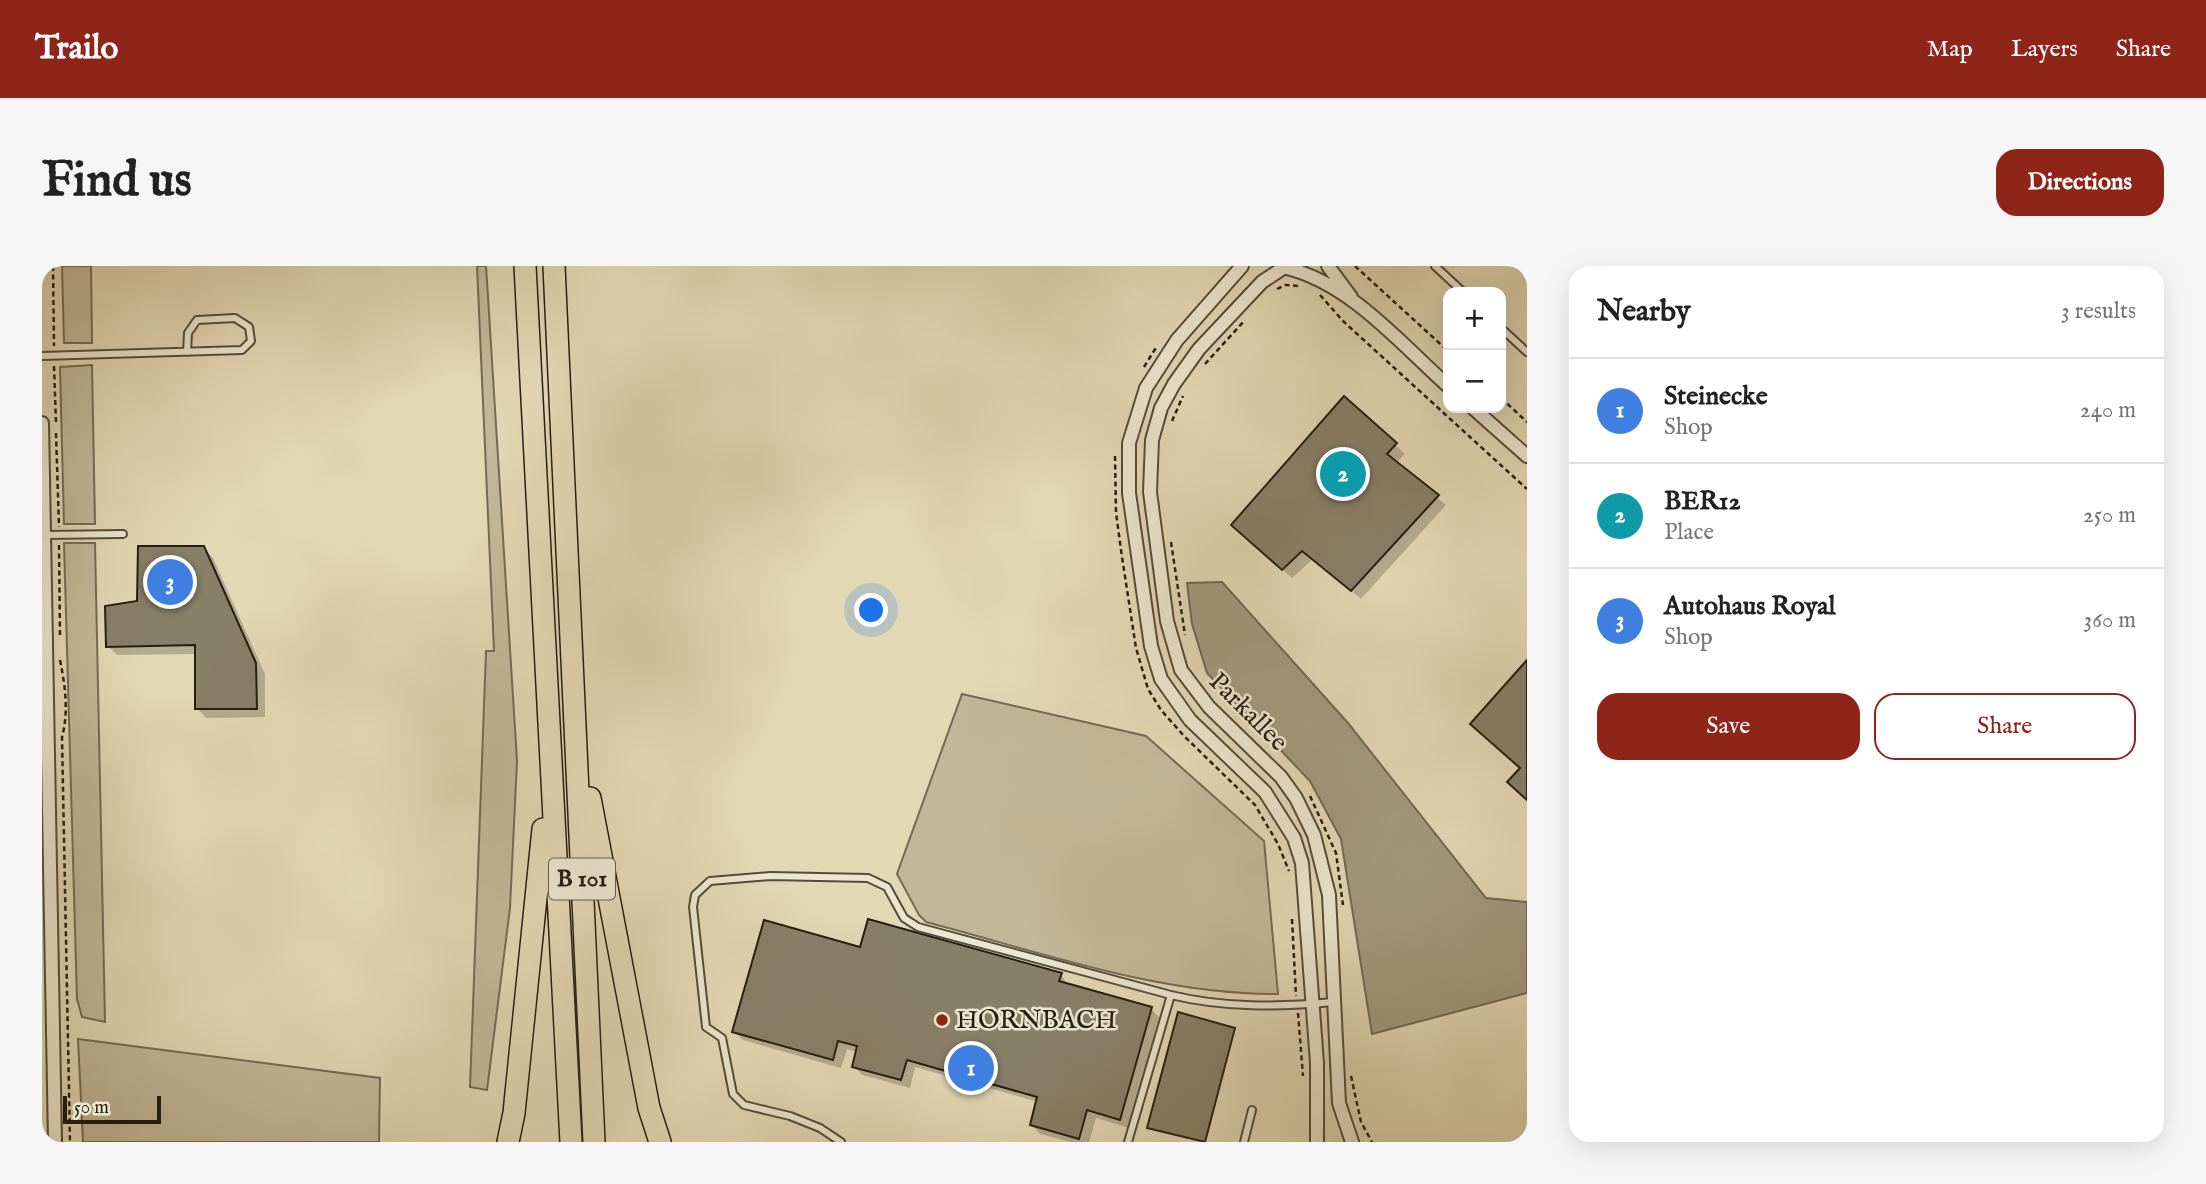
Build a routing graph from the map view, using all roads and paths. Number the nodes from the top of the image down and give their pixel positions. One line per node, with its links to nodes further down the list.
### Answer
1 (53, 266): 19 (path)
2 (525, 266): 38 (highway, B 101)
3 (554, 266): 34 (highway, B 101)
4 (1242, 266): 46 (street, Parkallee)
5 (1328, 266): 12 (street)
6 (1355, 266): 15 (path)
7 (1435, 266): 10 (lane)
8 (1285, 267): 9 (street); 45 (street, Parkallee)
9 (1314, 283): 11 (path); 12 (street); 29 (path)
10 (1458, 287)
11 (1272, 291)
12 (1356, 302): 21 (street)
13 (1248, 317): 20 (path)
14 (1506, 333): 17 (lane)
15 (1447, 350)
16 (187, 352): 16 (lane); 19 (lane)
17 (1527, 352)
18 (42, 356): 19 (lane)
19 (54, 356): 32 (path)
20 (1202, 367)
21 (1443, 381)
22 (1185, 391): 27 (path)
23 (1506, 403): 25 (path)
24 (1479, 413): 28 (street)
25 (1527, 422)
26 (42, 424): 31 (street)
27 (1170, 425)
28 (1527, 456)
29 (1527, 489)
30 (123, 534): 32 (lane)
31 (44, 535): 32 (lane); 41 (street)
32 (59, 535): 35 (path)
33 (1171, 542): 36 (path)
34 (572, 616): 53 (highway, B 101); 54 (highway)
35 (60, 637)
36 (1186, 639)
37 (60, 650): 40 (path)
38 (547, 666): 51 (highway); 52 (highway, B 101)
39 (59, 693): 40 (path)
40 (65, 693): 50 (path)
41 (45, 767): 49 (street)
42 (1309, 794): 43 (path)
43 (1343, 914)
44 (1171, 995): 46 (lane); 55 (lane); 56 (lane)
45 (1333, 1002): 46 (lane); 59 (street, Parkallee)
46 (1311, 1004): 58 (street, Parkallee)
47 (1351, 1068): 60 (path)
48 (1252, 1110): 57 (lane)
49 (55, 1142)
50 (70, 1142)
51 (508, 1142)
52 (571, 1142)
53 (594, 1142)
54 (660, 1142)
55 (841, 1142)
56 (1128, 1142)
57 (1244, 1142)
58 (1317, 1142)
59 (1352, 1142)
60 (1372, 1142)

